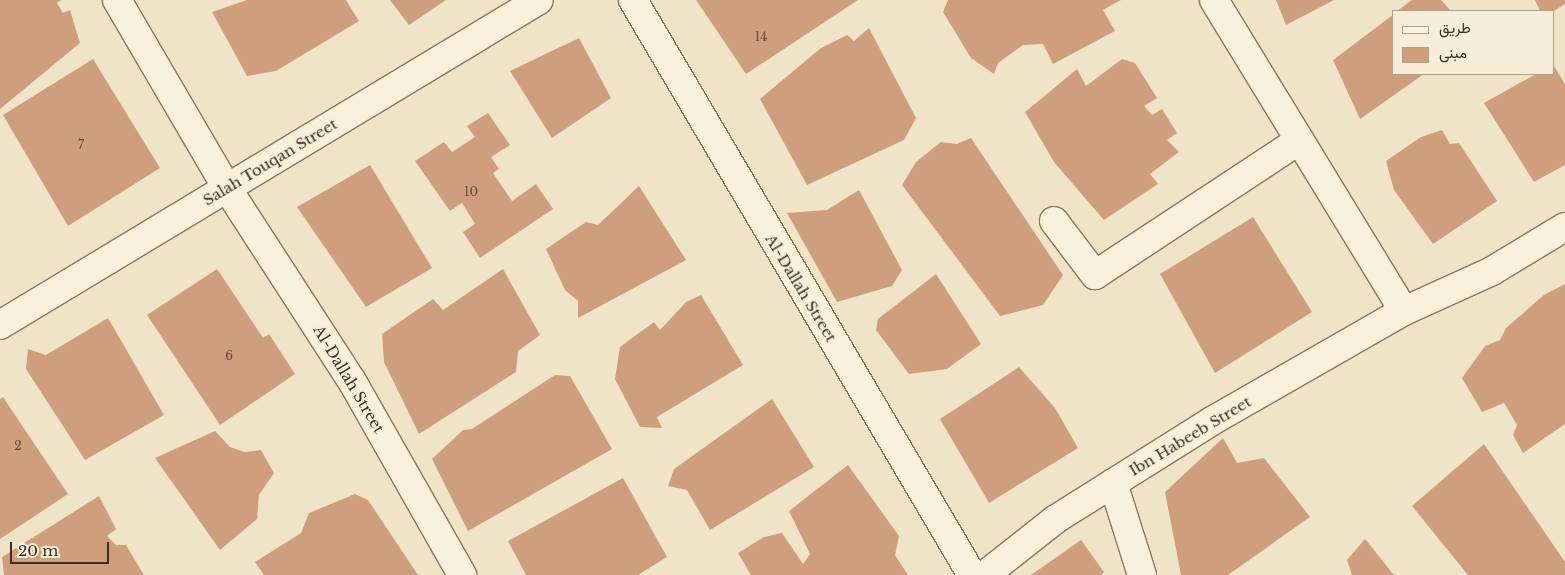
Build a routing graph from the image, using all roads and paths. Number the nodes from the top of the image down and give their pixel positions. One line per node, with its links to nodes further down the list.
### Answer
1 (117, 0): 6 (street, Al-Dallah Street)
2 (539, 0): 6 (street, Salah Touqan Street)
3 (633, 0): 13 (street, Al-Dallah Street)
4 (1214, 0): 5 (street)
5 (1300, 140): 7 (street); 9 (street)
6 (227, 188): 10 (street, Salah Touqan Street); 12 (street, Al-Dallah Street)
7 (1054, 220)
8 (1565, 227): 9 (street, Ibn Habeeb Street)
9 (1404, 311): 11 (street, Ibn Habeeb Street)
10 (0, 325)
11 (1112, 483): 14 (street, Ibn Habeeb Street); 15 (street)
12 (462, 575)
13 (972, 575)
14 (985, 575)
15 (1142, 575)

